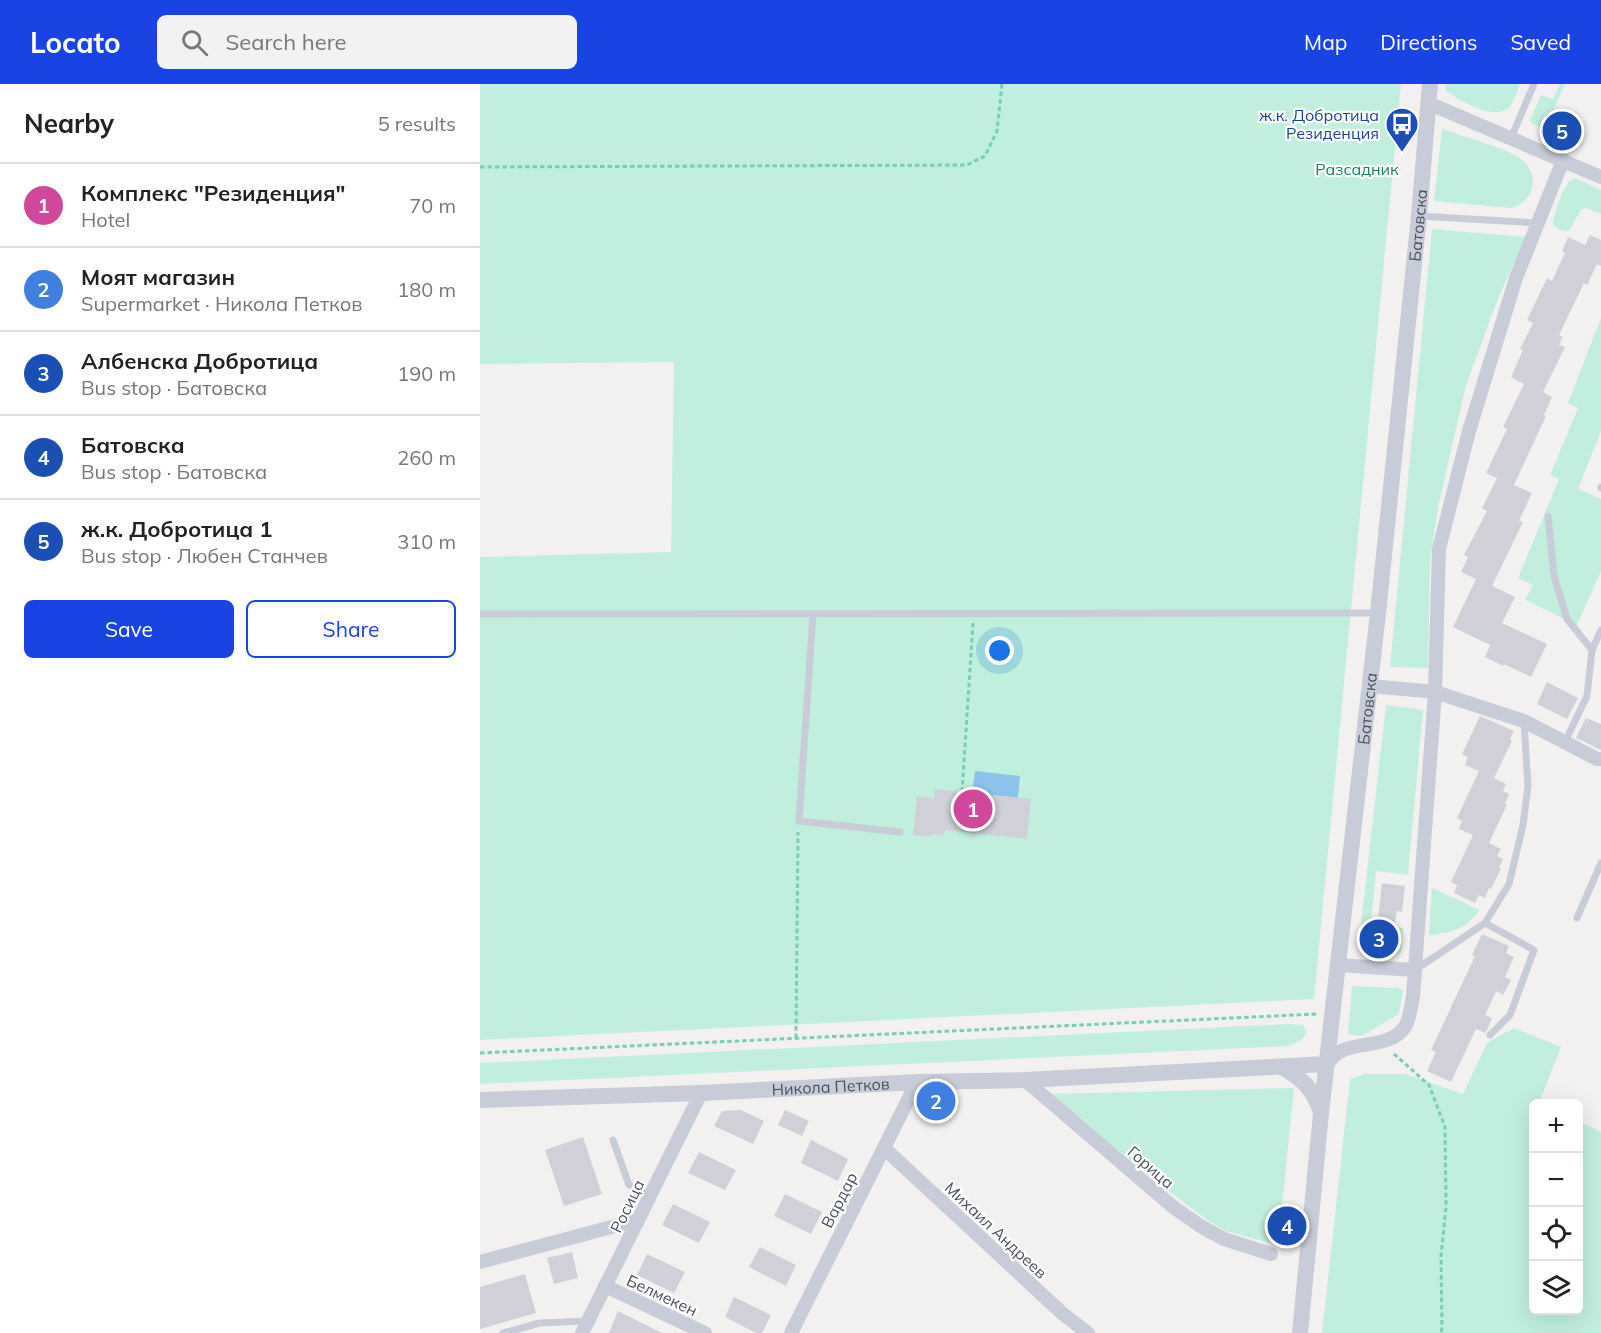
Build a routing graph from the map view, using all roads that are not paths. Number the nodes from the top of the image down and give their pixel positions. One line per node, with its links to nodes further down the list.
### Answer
1 (1430, 84): 3 (street, Батовска)
2 (1534, 84): 4 (lane)
3 (1428, 103): 4 (street); 7 (street, Батовска)
4 (1511, 138): 5 (street)
5 (1563, 160): 6 (street); 8 (street)
6 (1601, 177)
7 (1419, 216): 8 (lane); 10 (street, Батовска)
8 (1538, 223): 16 (street)
9 (1548, 516): 14 (lane)
10 (1378, 613): 12 (lane); 15 (street, Батовска)
11 (480, 614): 12 (lane)
12 (813, 614): 20 (lane)
13 (1601, 630): 14 (lane)
14 (1593, 650): 18 (lane)
15 (1371, 686): 16 (street); 24 (street, Батовска)
16 (1436, 692): 17 (street); 25 (street)
17 (1524, 721): 18 (street); 23 (lane)
18 (1565, 742): 19 (street)
19 (1601, 759)
20 (900, 832)
21 (1601, 863): 22 (lane)
22 (1577, 918)
23 (1485, 924): 25 (lane); 26 (lane)
24 (1338, 965): 25 (street); 27 (street, Батовска)
25 (1415, 970): 27 (street)
26 (1490, 1035)
27 (1327, 1064): 28 (street, Никола Петков); 33 (street, Батовска)
28 (1282, 1067): 29 (street, Никола Петков); 33 (street)
29 (1025, 1080): 30 (street, Никола Петков); 38 (street, Горица)
30 (917, 1082): 31 (street, Никола Петков); 35 (street, Вардар)
31 (702, 1093): 32 (street, Никола Петков); 36 (street, Росица)
32 (480, 1101)
33 (1321, 1113): 46 (street, Батовска)
34 (613, 1140): 36 (lane)
35 (884, 1148): 44 (street, Вардар); 45 (street, Михаил Андреев)
36 (650, 1196): 37 (street, Росица)
37 (638, 1220): 39 (street); 40 (street, Росица)
38 (1271, 1254)
39 (480, 1262)
40 (605, 1286): 41 (street, Росица); 43 (street, Белмекен)
41 (585, 1327): 42 (lane)
42 (502, 1333)
43 (705, 1333)
44 (791, 1333)
45 (1088, 1333)
46 (1300, 1333)

